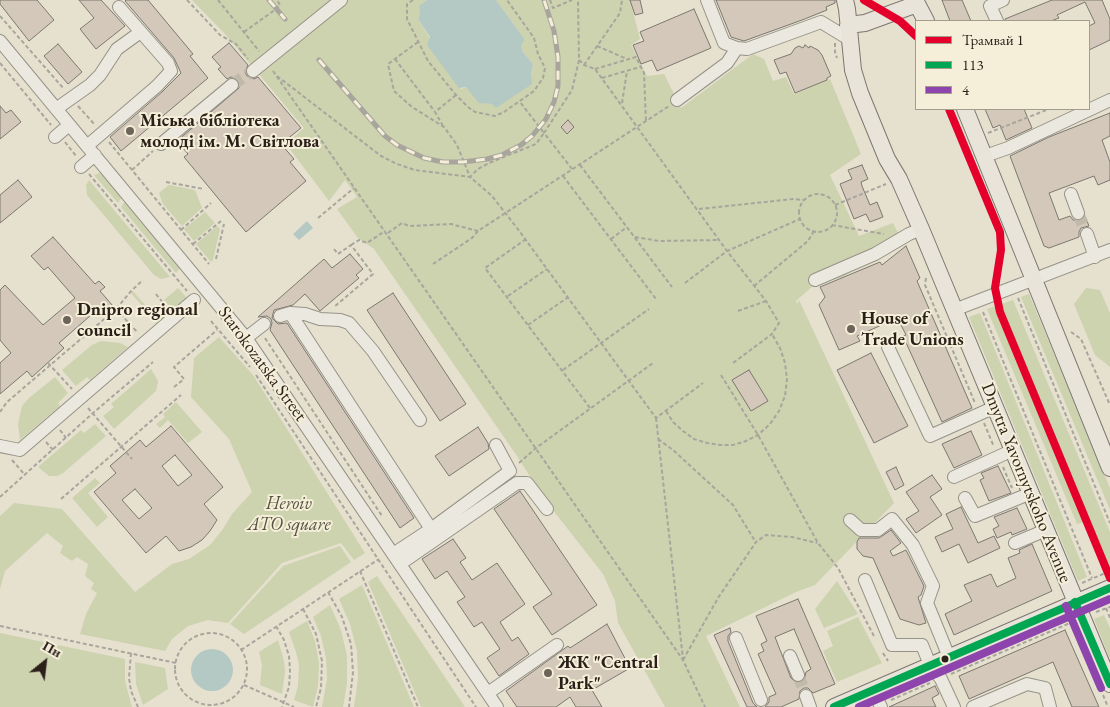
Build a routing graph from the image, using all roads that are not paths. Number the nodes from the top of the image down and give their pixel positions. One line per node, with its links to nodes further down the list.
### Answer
1 (341, 0): 13 (street)
2 (706, 0): 12 (street)
3 (845, 0): 9 (main road, Dmytra Yavornytskoho Avenue)
4 (1003, 0): 8 (street)
5 (916, 2): 7 (main road); 9 (main road)
6 (119, 7): 24 (street)
7 (925, 20)
8 (997, 20)
9 (848, 32): 12 (street); 29 (main road, Dmytra Yavornytskoho Avenue)
10 (135, 36): 17 (street)
11 (0, 41): 17 (street, Starokozatska Street)
12 (737, 48): 15 (street)
13 (258, 66)
14 (232, 85): 23 (street)
15 (677, 100)
16 (1110, 100): 18 (street)
17 (56, 109): 21 (street, Starokozatska Street)
18 (1090, 109)
19 (965, 110): 25 (main road)
20 (1089, 110): 25 (street)
21 (69, 125): 22 (street); 24 (street, Starokozatska Street)
22 (56, 136)
23 (161, 144)
24 (91, 151): 26 (street); 38 (street, Starokozatska Street)
25 (985, 156): 34 (main road)
26 (82, 166)
27 (1071, 194): 28 (street)
28 (1078, 213)
29 (921, 229): 33 (street); 36 (main road, Dmytra Yavornytskoho Avenue)
30 (1087, 234): 32 (street)
31 (1110, 250): 32 (street)
32 (1094, 256): 34 (street)
33 (815, 280)
34 (1036, 282): 36 (street); 45 (main road)
35 (194, 300): 43 (street)
36 (954, 310): 40 (main road, Dmytra Yavornytskoho Avenue)
37 (261, 327): 38 (street)
38 (246, 338): 54 (street, Starokozatska Street)
39 (888, 347): 40 (street)
40 (995, 407): 44 (main road, Dmytra Yavornytskoho Avenue)
41 (420, 420): 51 (street)
42 (496, 445): 51 (street)
43 (0, 446)
44 (1013, 450): 46 (street); 47 (main road, Dmytra Yavornytskoho Avenue)
45 (1110, 468)
46 (954, 477)
47 (1031, 493): 48 (street); 52 (main road, Dmytra Yavornytskoho Avenue)
48 (965, 498)
49 (547, 510): 54 (street)
50 (850, 520): 61 (street)
51 (431, 529): 54 (street)
52 (1046, 530): 53 (street); 57 (main road, Dmytra Yavornytskoho Avenue)
53 (1014, 543)
54 (392, 557): 65 (street, Starokozatska Street)
55 (865, 580): 62 (street)
56 (1110, 588): 57 (main road)
57 (1075, 602): 61 (main road); 64 (main road, Dmytra Yavornytskoho Avenue)
58 (736, 638): 66 (street)
59 (557, 645): 65 (street)
60 (790, 656): 63 (street)
61 (949, 657): 62 (main road)
62 (930, 665): 67 (main road); 70 (street)
63 (798, 675)
64 (1105, 687)
65 (488, 694): 68 (street, Starokozatska Street)
66 (762, 700)
67 (878, 700): 69 (main road)
68 (497, 707)
69 (834, 707)
70 (954, 707)
71 (973, 707): 72 (street)
72 (1050, 707)

